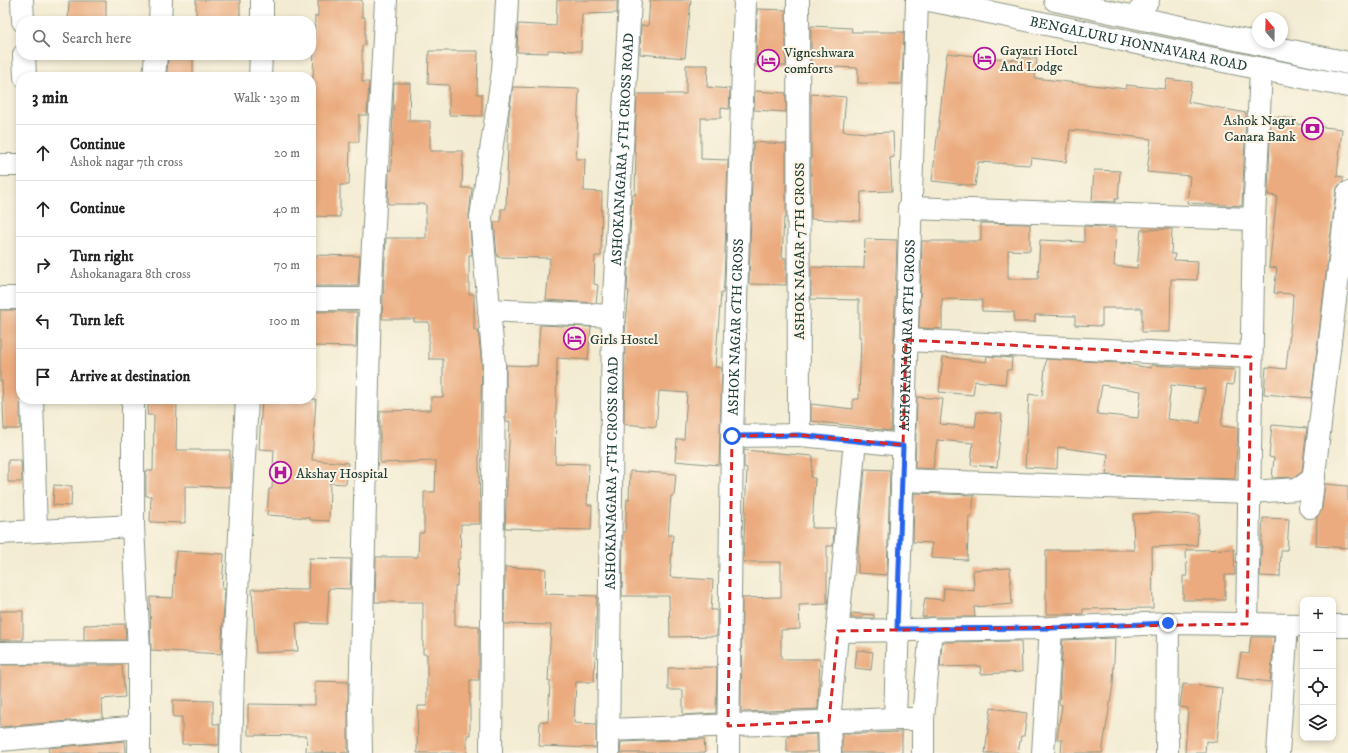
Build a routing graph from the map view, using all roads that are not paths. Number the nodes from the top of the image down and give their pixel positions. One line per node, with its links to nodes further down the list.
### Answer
1 (22, 0): 13 (street)
2 (161, 0): 14 (street)
3 (262, 0): 15 (street)
4 (386, 0): 34 (street)
5 (507, 0): 35 (street)
6 (630, 0): 36 (street, ASHOKANAGARA 5TH CROSS ROAD)
7 (745, 0): 43 (street, ASHOK NAGAR 6TH CROSS)
8 (798, 0): 42 (street, ASHOK NAGAR 7TH CROSS)
9 (917, 0): 29 (street, ASHOKANAGARA 8TH CROSS)
10 (929, 0): 21 (street, BENGALURU HONNAVARA ROAD)
11 (1055, 0): 16 (street, BENGALURU HONNAVARA ROAD)
12 (1148, 0): 16 (street)
13 (23, 16)
14 (160, 16)
15 (262, 16)
16 (1135, 18): 20 (street, BENGALURU HONNAVARA ROAD)
17 (24, 60): 22 (street)
18 (156, 60): 23 (street)
19 (260, 60): 24 (street)
20 (1348, 63)
21 (1260, 69): 25 (street, BENGALURU HONNAVARA ROAD); 30 (street)
22 (25, 72)
23 (154, 72)
24 (260, 72)
25 (1348, 86)
26 (0, 165): 27 (street)
27 (16, 165)
28 (1348, 193): 46 (street)
29 (909, 208): 30 (street); 37 (street, ASHOKANAGARA 8TH CROSS)
30 (1254, 219): 38 (street)
31 (0, 298): 32 (street)
32 (16, 298)
33 (316, 298): 34 (street)
34 (370, 298): 73 (street)
35 (489, 310): 36 (street); 74 (street)
36 (613, 316): 69 (street, ASHOKANAGARA 5TH CROSS ROAD)
37 (906, 340): 38 (street); 45 (street, ASHOKANAGARA 8TH CROSS)
38 (1251, 357): 48 (street)
39 (32, 404): 51 (street)
40 (133, 404): 50 (street)
41 (247, 404): 72 (street)
42 (799, 435): 43 (street); 44 (street)
43 (732, 436): 67 (street, ASHOK NAGAR 6TH CROSS)
44 (855, 440): 45 (street); 61 (street)
45 (903, 446): 47 (street, ASHOKANAGARA 8TH CROSS)
46 (1314, 478): 48 (street); 49 (street)
47 (902, 480): 48 (street); 59 (street, ASHOKANAGARA 8TH CROSS)
48 (1249, 492): 54 (street)
49 (1310, 507)
50 (132, 526): 51 (street); 62 (street)
51 (36, 531): 52 (street)
52 (0, 533)
53 (1168, 623): 54 (street); 58 (street); 80 (street)
54 (1246, 624): 55 (street)
55 (1295, 625): 81 (street)
56 (1336, 626): 57 (street)
57 (1348, 626)
58 (1051, 628): 60 (street); 79 (street)
59 (897, 629): 60 (street); 61 (street); 64 (street, ASHOKANAGARA 8TH CROSS)
60 (930, 629): 65 (street)
61 (838, 631): 66 (street)
62 (140, 652): 63 (street); 68 (street)
63 (0, 654)
64 (895, 719): 65 (street); 66 (street)
65 (924, 719): 78 (street)
66 (829, 722): 67 (street); 77 (street)
67 (728, 726): 69 (street); 76 (street, ASHOK NAGAR 6TH CROSS)
68 (139, 727): 70 (street); 71 (street)
69 (608, 730): 75 (street, ASHOKANAGARA 5TH CROSS ROAD)
70 (0, 740)
71 (139, 753)
72 (231, 753)
73 (361, 753)
74 (490, 753)
75 (608, 753)
76 (728, 753)
77 (830, 753)
78 (923, 753)
79 (1043, 753)
80 (1167, 753)
81 (1278, 753)

